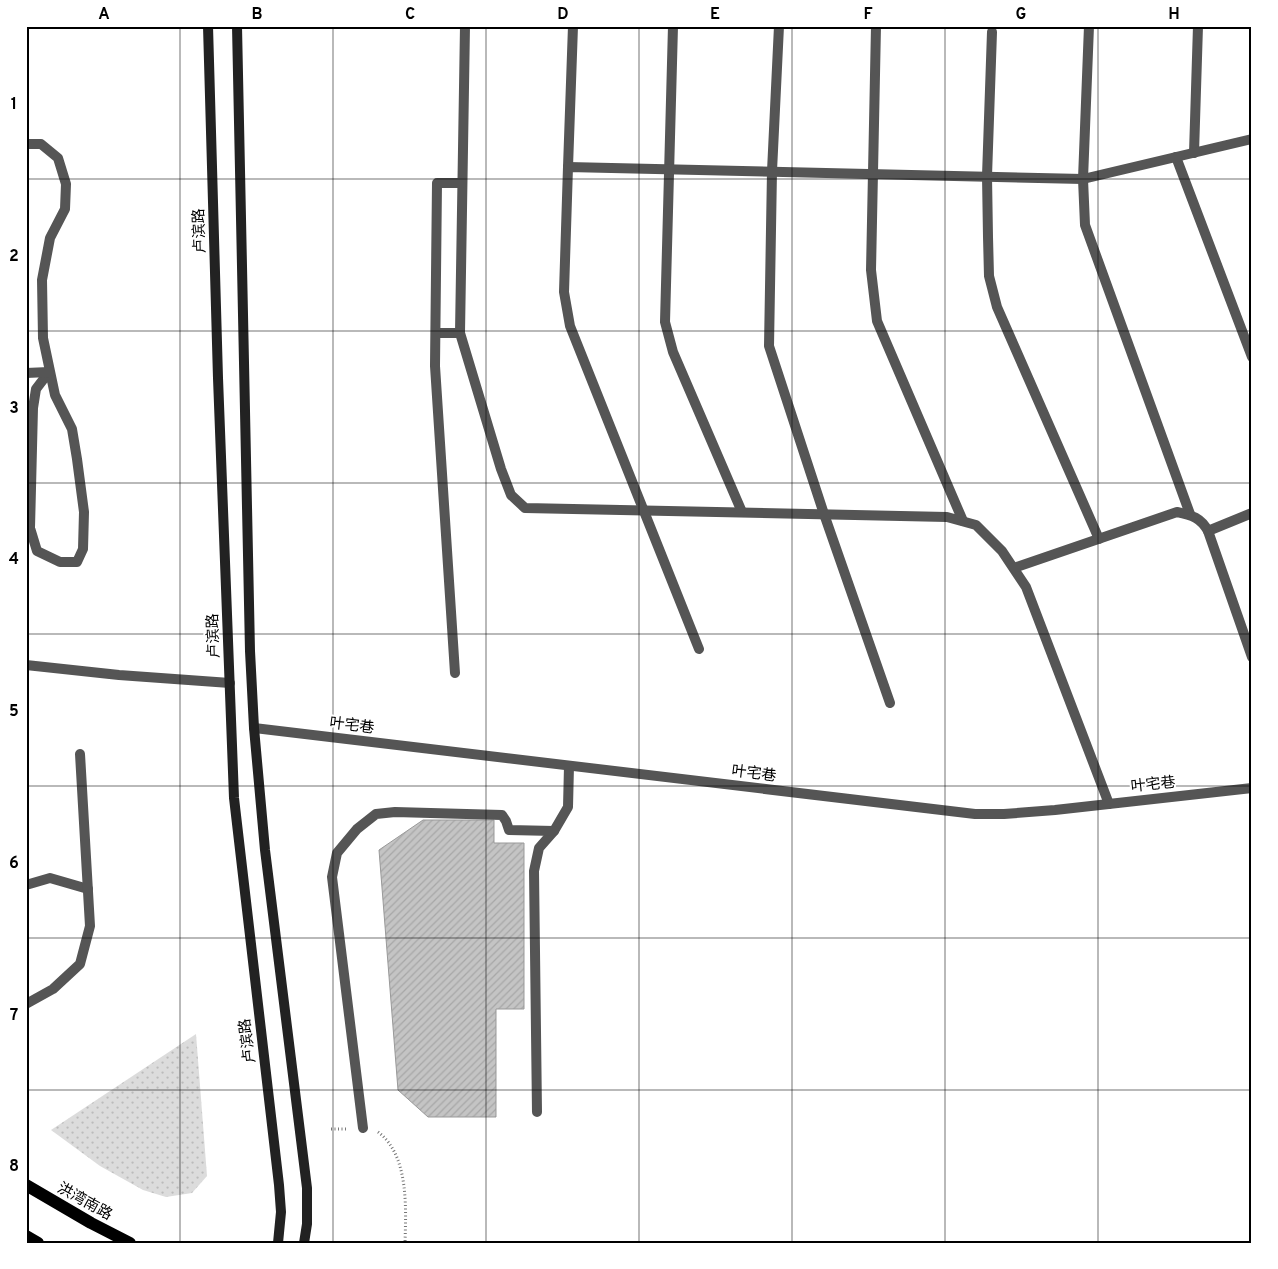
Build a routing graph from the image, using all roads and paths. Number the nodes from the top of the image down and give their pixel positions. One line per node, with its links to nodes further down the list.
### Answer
1 (208, 26): 40 (main road, 卢滨路)
2 (237, 26): 42 (main road)
3 (465, 26): 21 (street)
4 (573, 26): 15 (street)
5 (673, 26): 16 (street)
6 (779, 26): 17 (street)
7 (876, 26): 18 (street)
8 (1089, 26): 20 (street)
9 (1198, 26): 13 (street)
10 (992, 32): 19 (street)
11 (1252, 139): 13 (street)
12 (26, 144): 25 (street)
13 (1194, 153): 14 (street)
14 (1176, 157): 20 (street); 24 (street)
15 (568, 167): 16 (street); 27 (street)
16 (669, 169): 17 (street); 28 (street)
17 (772, 171): 18 (street); 29 (street)
18 (872, 173): 19 (street); 32 (street)
19 (986, 176): 20 (street); 34 (street)
20 (1083, 179): 30 (street)
21 (462, 184): 22 (street); 23 (street)
22 (436, 333): 23 (street); 39 (street)
23 (460, 333): 27 (street)
24 (1252, 357)
25 (49, 372): 25 (street); 26 (street)
26 (26, 373)
27 (642, 510): 28 (street); 36 (street)
28 (742, 512): 29 (street)
29 (824, 514): 32 (street); 41 (street)
30 (1190, 514): 33 (street); 34 (street)
31 (1252, 514): 33 (street)
32 (963, 521): 35 (street)
33 (1208, 531): 37 (street)
34 (1099, 539): 35 (street)
35 (1014, 568): 46 (street)
36 (698, 649)
37 (1252, 657)
38 (26, 665): 40 (street)
39 (455, 673)
40 (230, 683): 58 (main road, 卢滨路)
41 (890, 703)
42 (254, 728): 44 (street, 叶宅巷); 59 (main road)
43 (80, 754): 49 (street)
44 (569, 766): 46 (street, 叶宅巷); 47 (street)
45 (1252, 788): 46 (street, 叶宅巷)
46 (1109, 804)
47 (554, 831): 51 (street); 52 (street)
48 (26, 885): 49 (street)
49 (88, 889): 50 (street)
50 (26, 1004)
51 (537, 1112)
52 (363, 1128): 53 (path); 60 (path)
53 (331, 1129)
54 (26, 1185): 57 (main road, 洪湾南路)
55 (26, 1236): 56 (main road)
56 (38, 1243)
57 (130, 1243)
58 (278, 1243)
59 (304, 1243)
60 (405, 1243)

